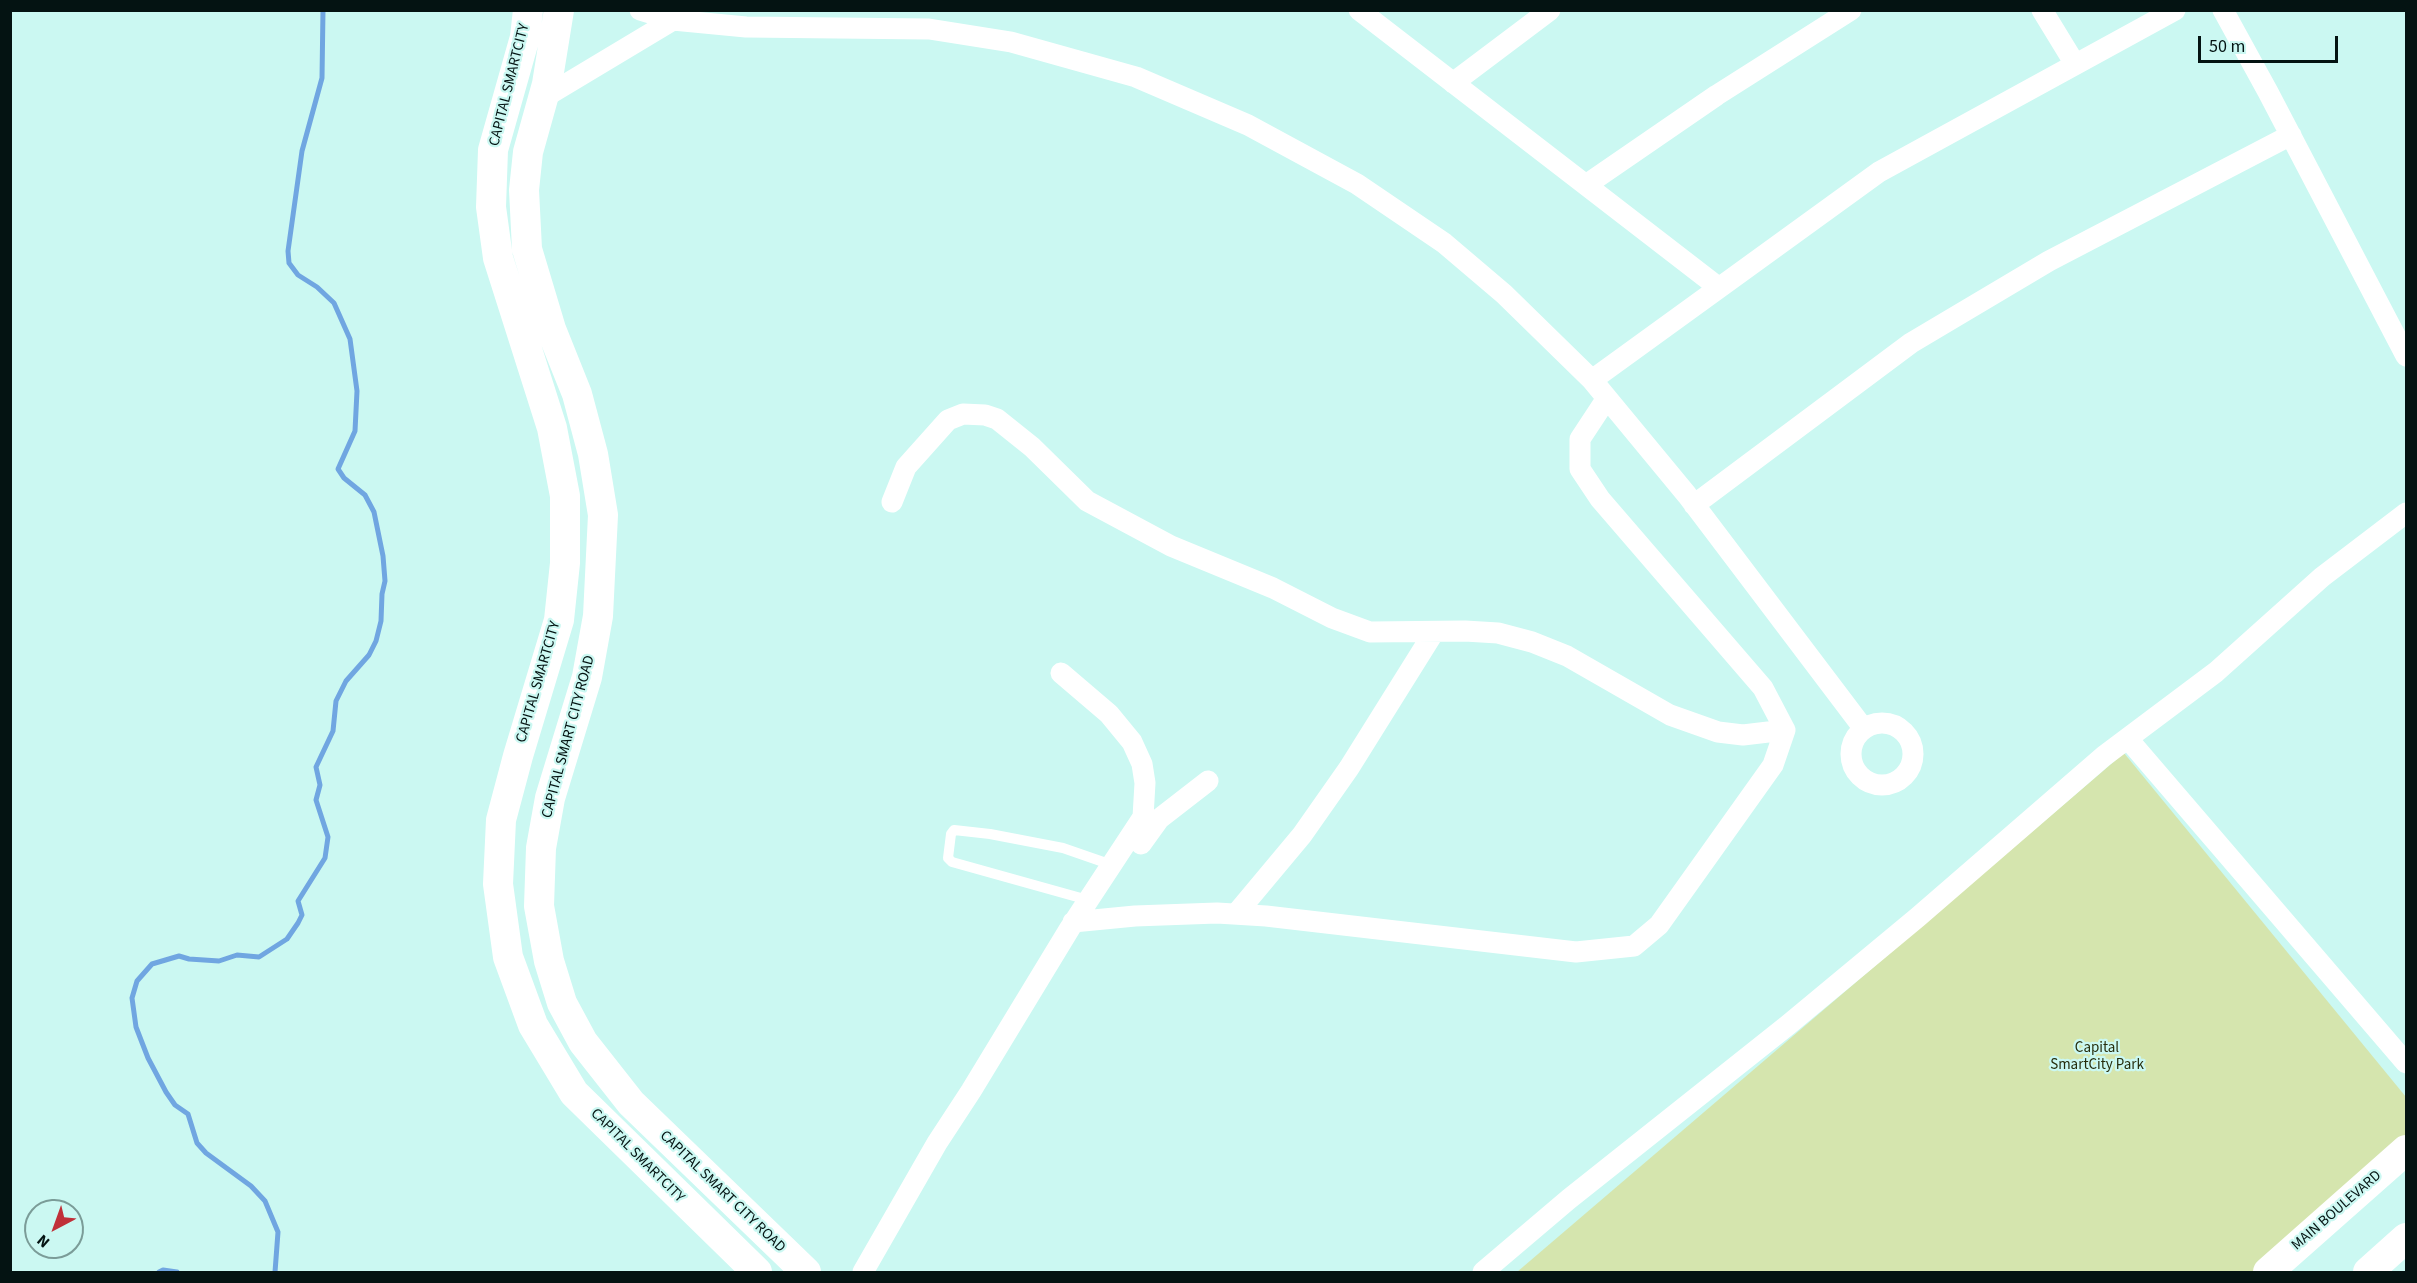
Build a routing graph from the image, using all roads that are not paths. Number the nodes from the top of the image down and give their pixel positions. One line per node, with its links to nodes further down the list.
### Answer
1 (528, 10): 38 (street, CAPITAL SMARTCITY)
2 (559, 10): 14 (street, CAPITAL SMART CITY ROAD)
3 (640, 10): 11 (street)
4 (1359, 10): 13 (street)
5 (1550, 10): 13 (street)
6 (1851, 10): 16 (street)
7 (2042, 10): 12 (street)
8 (2175, 10): 12 (street)
9 (2223, 10): 15 (street)
10 (708, 17): 11 (street); 19 (street)
11 (673, 20): 14 (street)
12 (2075, 64): 17 (street)
13 (1453, 83): 16 (street)
14 (543, 98): 39 (street, CAPITAL SMART CITY ROAD)
15 (2291, 135): 18 (street); 22 (street)
16 (1586, 185): 17 (street)
17 (1718, 287): 19 (street)
18 (2406, 356)
19 (1592, 380): 20 (street)
20 (1607, 398): 22 (street); 27 (street)
21 (892, 502): 24 (street)
22 (1694, 505): 26 (street)
23 (2406, 513): 28 (street)
24 (1434, 632): 27 (street); 33 (street)
25 (1061, 673): 30 (street)
26 (1864, 729)
27 (1785, 730): 33 (street)
28 (2128, 739): 34 (street); 40 (street)
29 (1208, 781): 30 (street)
30 (1149, 820): 31 (street); 32 (street)
31 (1112, 865): 32 (street); 32 (lane)
32 (1084, 914): 33 (street); 37 (street)
33 (1236, 914)
34 (2406, 1063)
35 (2406, 1150): 41 (street, MAIN BOULEVARD)
36 (2406, 1238): 42 (street)
37 (869, 1271)
38 (757, 1272)
39 (806, 1272)
40 (1483, 1272)
41 (2268, 1272)
42 (2368, 1272)

